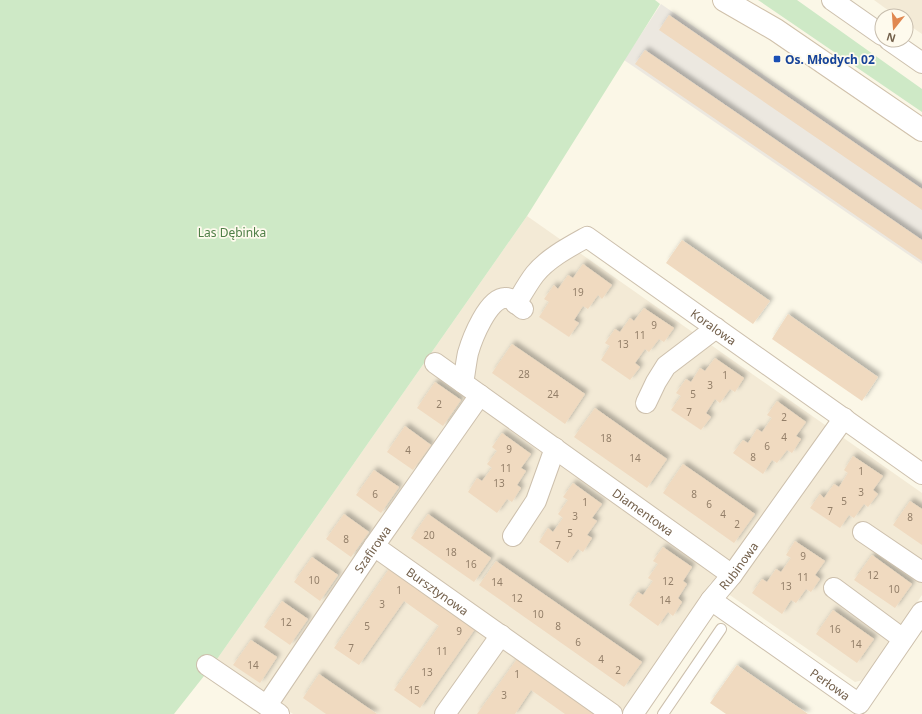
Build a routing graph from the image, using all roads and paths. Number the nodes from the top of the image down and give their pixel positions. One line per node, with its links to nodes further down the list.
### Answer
1 (724, 0): 5 (main road)
2 (741, 0): 5 (main road)
3 (832, 0): 4 (street)
4 (874, 29)
5 (776, 30): 8 (main road)
6 (902, 48): 7 (street)
7 (920, 59)
8 (922, 130)
9 (716, 328): 11 (street, Koralowa); 13 (street); 14 (street, Koralowa)
10 (434, 363): 11 (street, Diamentowa)
11 (463, 383): 12 (street, Diamentowa)
12 (480, 395): 15 (street, Diamentowa); 19 (street, Szafirowa)
13 (646, 403)
14 (844, 418): 16 (street, Koralowa); 21 (street, Rubinowa)
15 (555, 448): 18 (street); 21 (street, Diamentowa)
16 (922, 474)
17 (863, 532): 20 (street)
18 (513, 536)
19 (374, 546): 26 (street, Bursztynowa); 29 (street, Szafirowa)
20 (922, 572)
21 (732, 575): 23 (street, Rubinowa)
22 (834, 588): 27 (street)
23 (711, 600): 27 (street, Perłowa); 33 (street, Rubinowa)
24 (922, 612): 27 (street, Perłowa)
25 (721, 629): 30 (lane)
26 (501, 636): 31 (street); 32 (street, Bursztynowa)
27 (903, 639)
28 (207, 665): 29 (street)
29 (273, 710)
30 (666, 713)
31 (445, 714)
32 (612, 714)
33 (633, 714)

